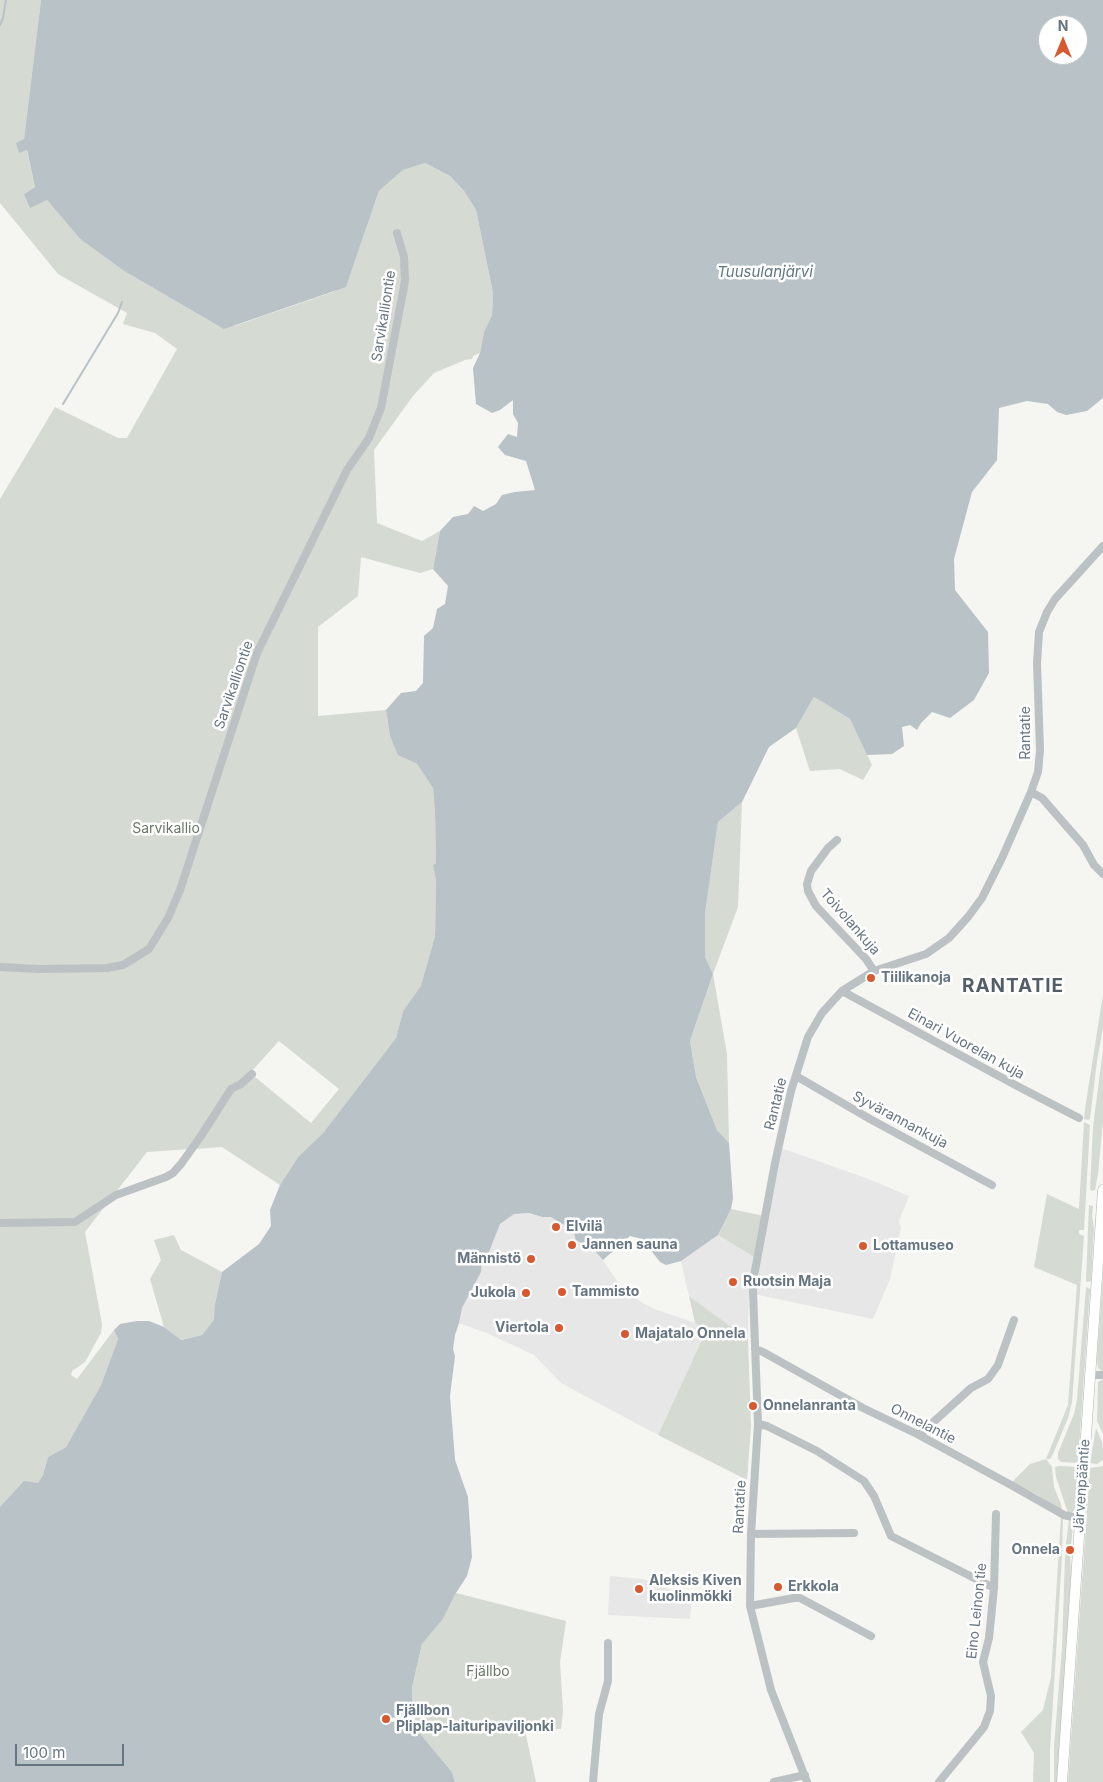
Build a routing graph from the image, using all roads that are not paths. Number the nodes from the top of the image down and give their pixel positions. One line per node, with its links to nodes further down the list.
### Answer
1 (397, 233): 6 (street, Sarvikalliontie)
2 (1103, 546): 3 (street, Rantatie)
3 (1031, 792): 5 (street); 7 (street, Rantatie)
4 (837, 840): 7 (street, Toivolankuja)
5 (1103, 874)
6 (0, 968)
7 (874, 971): 8 (street, Rantatie)
8 (842, 990): 10 (street, Rantatie); 11 (street, Einari Vuorelan kuja)
9 (252, 1074): 14 (street)
10 (796, 1076): 12 (street, Syvärannankuja); 16 (street, Rantatie)
11 (1079, 1118)
12 (992, 1185)
13 (1103, 1190): 17 (main road, Järvenpääntie)
14 (0, 1223)
15 (1014, 1320): 20 (street)
16 (755, 1350): 19 (street, Rantatie); 20 (street, Onnelantie)
17 (1090, 1375): 18 (street); 22 (main road, Järvenpääntie)
18 (1103, 1375)
19 (758, 1424): 24 (street, Rantatie); 25 (street)
20 (919, 1435): 22 (street, Onnelantie)
21 (996, 1514): 25 (street, Eino Leinon tie)
22 (1080, 1518): 33 (main road, Järvenpääntie)
23 (854, 1533): 24 (street)
24 (751, 1534): 26 (street, Rantatie)
25 (994, 1588): 32 (street, Eino Leinon tie)
26 (750, 1606): 27 (street); 29 (street, Rantatie)
27 (871, 1636)
28 (608, 1643): 30 (street)
29 (806, 1779): 31 (street)
30 (593, 1782)
31 (774, 1782)
32 (939, 1782)
33 (1062, 1782)

